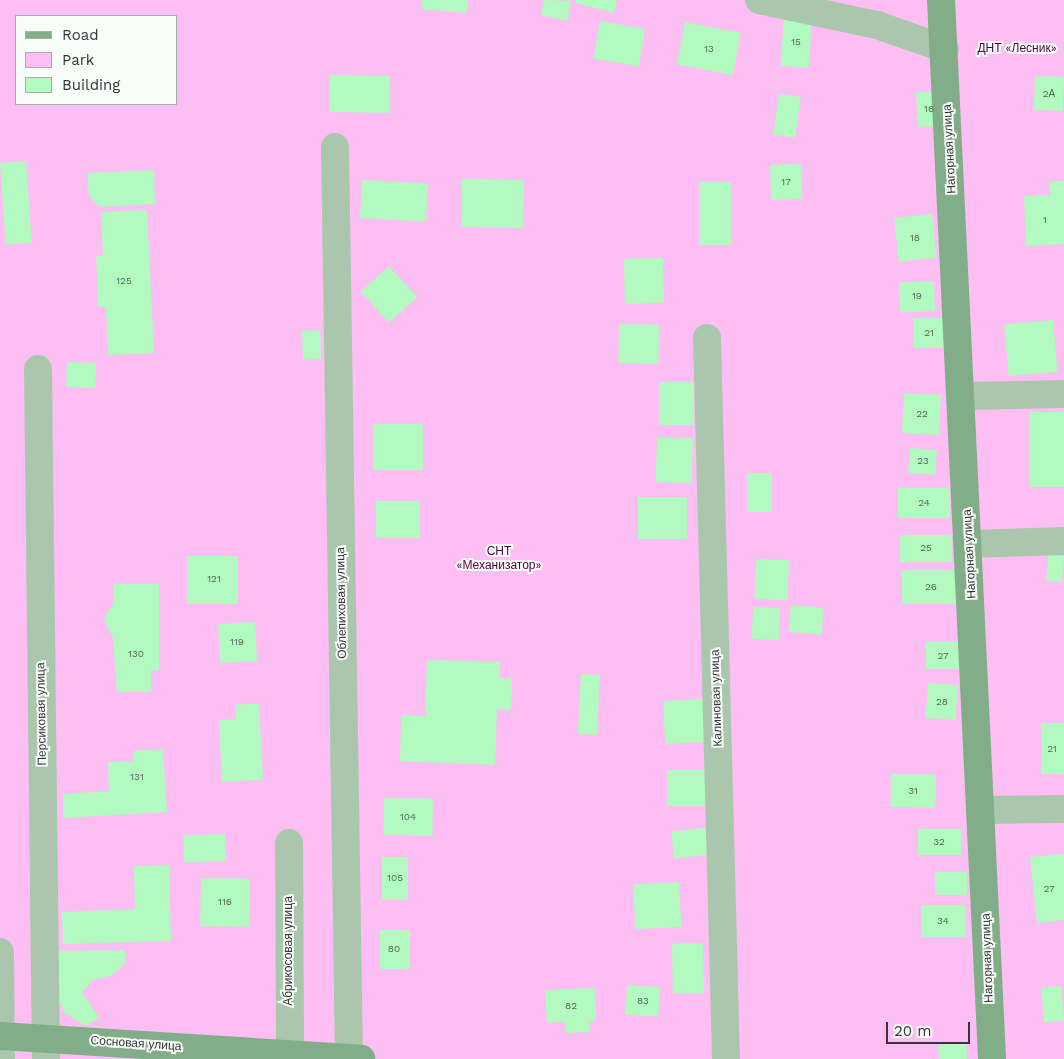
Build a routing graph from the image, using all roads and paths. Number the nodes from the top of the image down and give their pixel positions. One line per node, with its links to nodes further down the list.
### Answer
1 (759, 0): 3 (street)
2 (941, 0): 3 (street, Нагорная улица)
3 (945, 48): 8 (street, Нагорная улица)
4 (335, 146): 18 (street, Облепиховая улица)
5 (707, 338): 19 (street, Калиновая улица)
6 (38, 369): 16 (street, Персиковая улица)
7 (1064, 394): 8 (street)
8 (961, 396): 10 (street, Нагорная улица)
9 (1064, 541): 10 (street)
10 (969, 544): 12 (street, Нагорная улица)
11 (1064, 809): 12 (street)
12 (982, 810): 20 (street, Нагорная улица)
13 (288, 842): 17 (street, Абрикосовая улица)
14 (0, 952): 15 (street)
15 (1, 1043): 16 (street, Сосновая улица)
16 (46, 1049): 17 (street, Сосновая улица)
17 (290, 1056): 18 (street, Сосновая улица)
18 (353, 1059)
19 (726, 1059)
20 (992, 1059)

